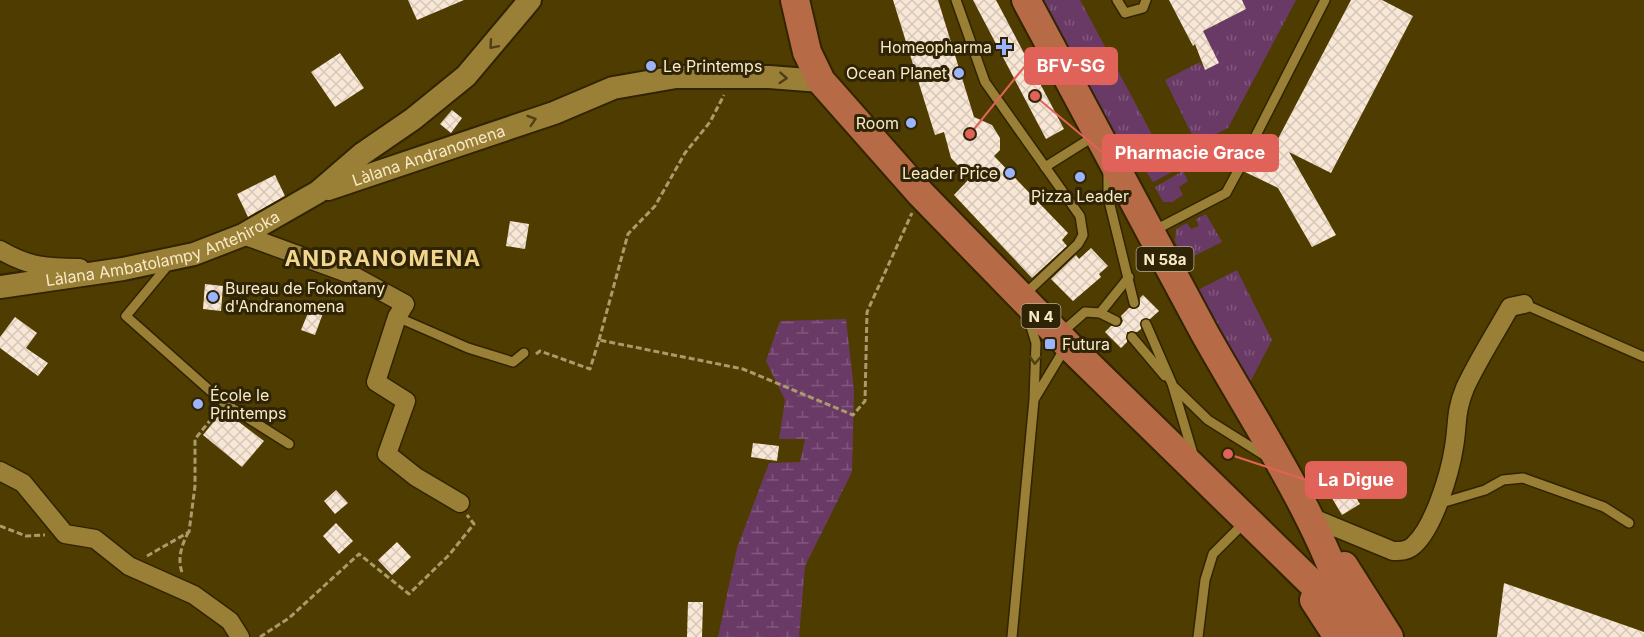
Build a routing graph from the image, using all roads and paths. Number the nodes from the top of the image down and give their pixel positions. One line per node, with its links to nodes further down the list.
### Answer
1 (530, 0): 14 (street, Làlana Andranomena, one-way to 14)
2 (795, 0): 9 (main road, N 4)
3 (956, 0): 12 (lane)
4 (1026, 0): 10 (main road, N 58a)
5 (1117, 0): 6 (lane)
6 (1146, 0)
7 (1325, 0): 11 (lane)
8 (734, 77): 9 (street, Làlana Andranomena, one-way to 9); 14 (street, Làlana Andranomena, one-way to 8); 31 (path)
9 (821, 81): 23 (main road, N 4)
10 (1103, 142): 12 (lane); 16 (main road, N 58a); 21 (lane)
11 (1250, 147)
12 (1045, 168): 23 (lane)
13 (1239, 169): 16 (lane)
14 (318, 192): 17 (street, Làlana Ambatolampy Antehiroka)
15 (912, 212): 31 (path)
16 (1151, 232): 40 (main road, N 58a)
17 (243, 235): 19 (street, Làlana Ambatolampy Antehiroka); 27 (street)
18 (0, 250): 20 (street)
19 (174, 258): 20 (street, Làlana Ambatolampy Antehiroka); 38 (lane)
20 (123, 269): 22 (street, Làlana Ambatolampy Antehiroka)
21 (1129, 277): 24 (lane); 26 (lane)
22 (0, 287)
23 (1017, 291): 32 (main road, N 4); 37 (lane, one-way to 37)
24 (1134, 303)
25 (1524, 304): 34 (lane); 44 (street)
26 (1101, 313): 28 (lane); 32 (lane)
27 (397, 317): 35 (lane); 43 (street)
28 (1116, 321)
29 (1146, 324): 36 (lane)
30 (1132, 337): 36 (lane)
31 (598, 340): 35 (path)
32 (1063, 340): 37 (lane); 42 (main road, N 4)
33 (524, 354): 35 (lane)
34 (1644, 357)
35 (513, 362)
36 (1173, 386): 40 (lane); 42 (lane)
37 (1034, 400): 56 (lane)
38 (224, 403): 39 (lane); 49 (path)
39 (289, 444)
40 (1279, 465): 45 (main road, N 58a)
41 (0, 471): 50 (street)
42 (1198, 471): 46 (main road, N 4)
43 (460, 503): 55 (path)
44 (1438, 504): 45 (street); 47 (lane)
45 (1308, 516): 53 (main road, N 58a); 58 (main road, N 58a)
46 (1248, 520): 53 (main road, N 4); 57 (lane)
47 (1629, 523)
48 (0, 526): 50 (path)
49 (189, 532): 51 (path); 52 (path)
50 (65, 534): 51 (street)
51 (129, 566): 52 (street)
52 (194, 595): 54 (street)
53 (1353, 633)
54 (240, 637)
55 (260, 637)
56 (1012, 637)
57 (1198, 637)
58 (1389, 637)

